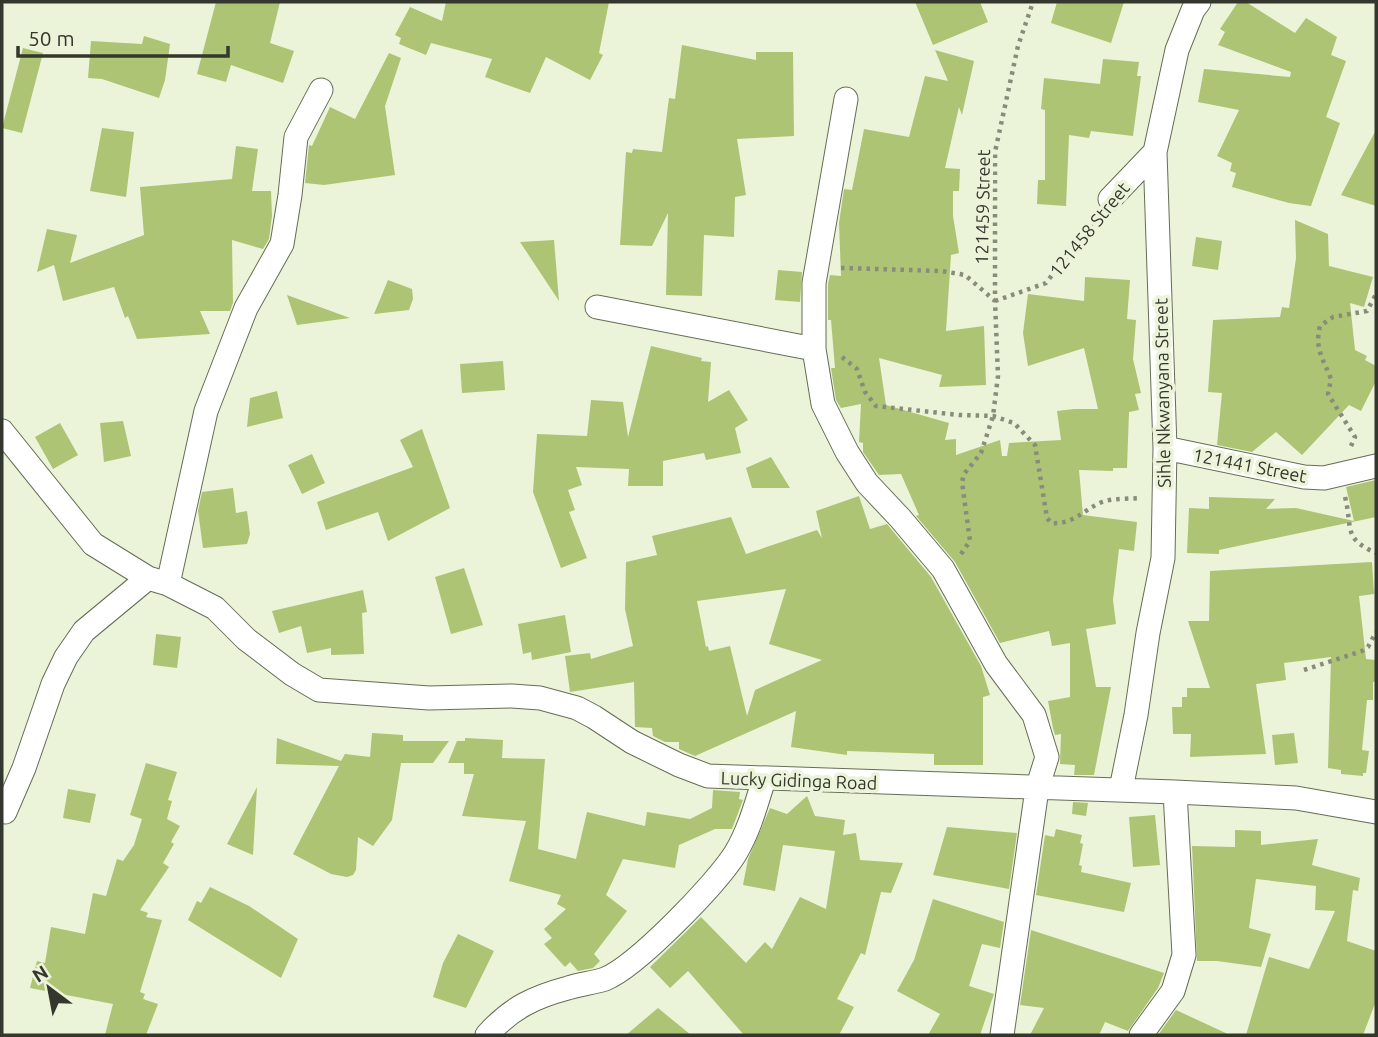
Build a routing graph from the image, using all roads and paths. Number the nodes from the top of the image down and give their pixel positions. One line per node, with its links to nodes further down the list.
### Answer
1 (1033, 2): 9 (path, 121459 Street)
2 (1199, 2): 5 (street, Sihle Nkwanyana Street)
3 (321, 90): 20 (street)
4 (846, 99): 7 (street)
5 (1155, 152): 6 (street, 121458 Street); 14 (street, Sihle Nkwanyana Street)
6 (1110, 199): 9 (path, 121458 Street)
7 (817, 267): 9 (path); 11 (street)
8 (1376, 294): 16 (path)
9 (995, 301): 12 (path, 121459 Street)
10 (597, 307): 11 (street)
11 (814, 349): 12 (path); 19 (street)
12 (993, 416): 17 (path); 19 (path, 121459 Street)
13 (2, 431): 20 (street, Lucky Gidinga Road)
14 (1165, 448): 16 (street, 121441 Street); 17 (street, Sihle Nkwanyana Street)
15 (1376, 466): 16 (street, 121441 Street)
16 (1340, 476): 18 (path)
17 (1164, 495): 25 (street, Sihle Nkwanyana Street)
18 (1376, 553)
19 (943, 569): 24 (street)
20 (158, 581): 23 (street, Lucky Gidinga Road); 28 (street)
21 (1376, 632): 22 (path)
22 (1304, 670)
23 (764, 779): 24 (street, Lucky Gidinga Road); 29 (street)
24 (1037, 789): 25 (street, Lucky Gidinga Road); 30 (street)
25 (1121, 789): 26 (street, Lucky Gidinga Road)
26 (1175, 792): 27 (street, Lucky Gidinga Road); 31 (street)
27 (1376, 812)
28 (5, 813)
29 (487, 1035)
30 (1002, 1035)
31 (1141, 1035)

